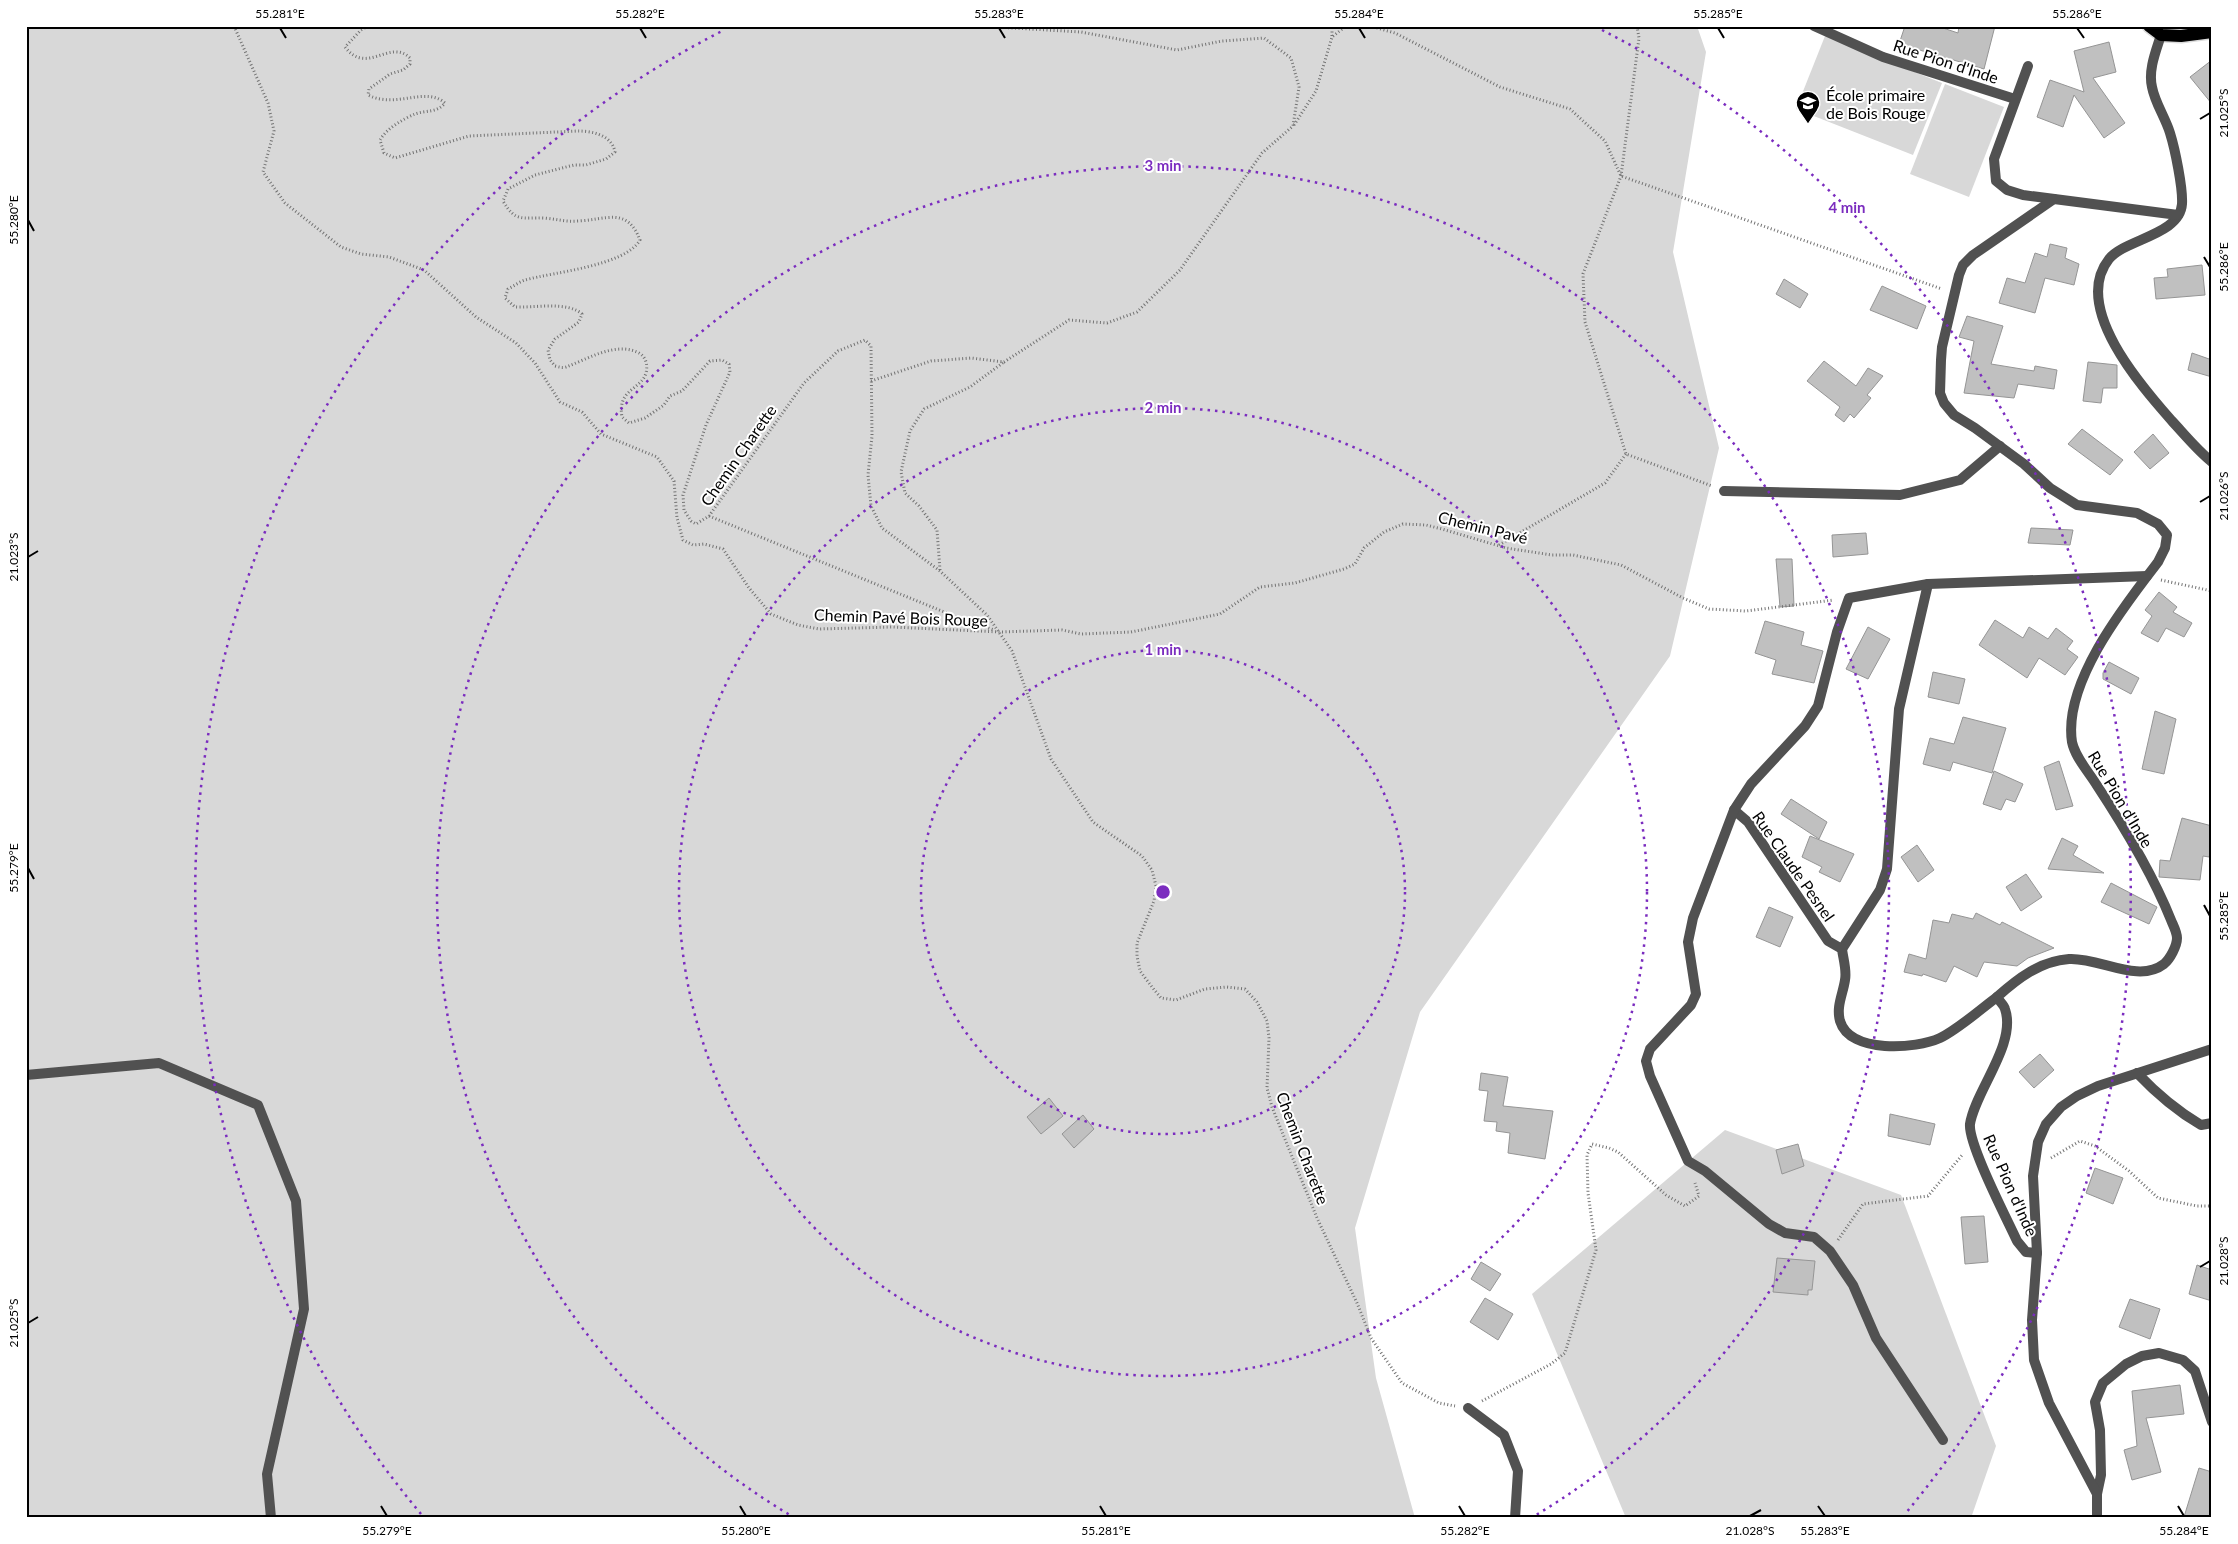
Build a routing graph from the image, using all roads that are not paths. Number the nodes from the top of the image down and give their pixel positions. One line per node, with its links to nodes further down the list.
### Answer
1 (1814, 26): 6 (street, Rue Pion d'Inde)
2 (2149, 26): 4 (main road)
3 (2212, 32): 4 (main road)
4 (2161, 35): 8 (street)
5 (2028, 66): 6 (street, Rue Pion d'Inde)
6 (2016, 98): 7 (street, Rue Pion d'Inde)
7 (2054, 199): 8 (street, Rue Pion d'Inde); 9 (street, Rue Pion d'Inde)
8 (2178, 215): 10 (street)
9 (2000, 446): 11 (street); 12 (street, Rue Pion d'Inde)
10 (2212, 462)
11 (1724, 491)
12 (2147, 576): 13 (street); 16 (street, Rue Pion d'Inde)
13 (1928, 584): 14 (street); 15 (street)
14 (1734, 810): 15 (street, Rue Claude Pesnel); 24 (street, Rue Claude Pesnel)
15 (1842, 949): 16 (street)
16 (1996, 997): 21 (street, Rue Pion d'Inde)
17 (2212, 1049): 18 (street)
18 (2137, 1073): 20 (street); 21 (street)
19 (26, 1075): 26 (street)
20 (2212, 1124)
21 (2037, 1253): 25 (street)
22 (1468, 1408): 27 (street)
23 (2212, 1422): 25 (street)
24 (1943, 1440)
25 (2098, 1494): 28 (street)
26 (271, 1518)
27 (1515, 1518)
28 (2096, 1518)

